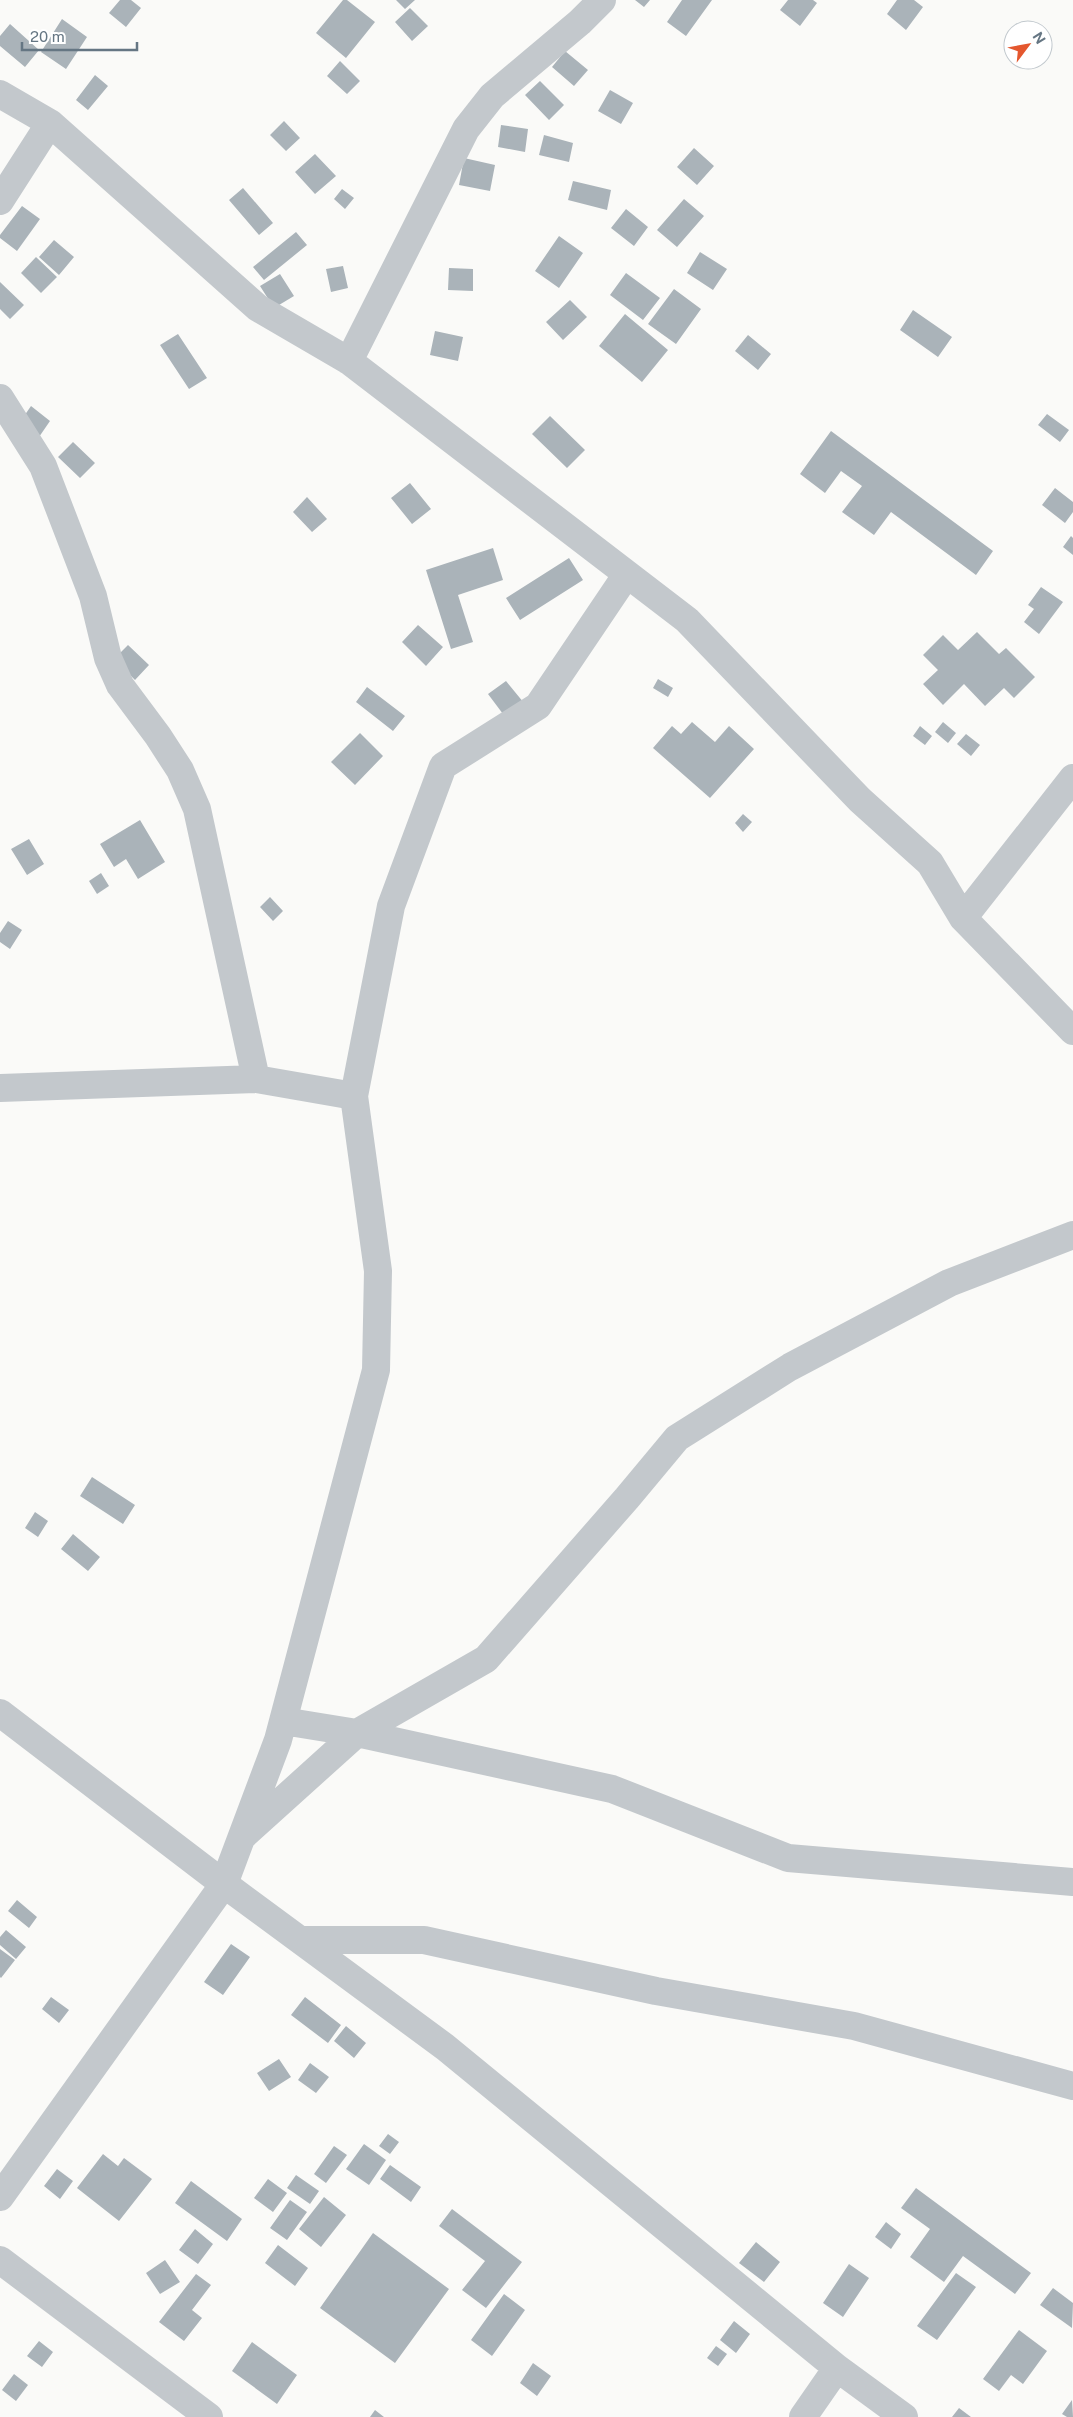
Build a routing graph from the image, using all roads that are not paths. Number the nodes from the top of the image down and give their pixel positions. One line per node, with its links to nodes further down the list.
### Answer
1 (602, 0): 5 (street)
2 (0, 94): 3 (street)
3 (50, 123): 4 (street); 5 (street)
4 (0, 201)
5 (350, 361): 7 (street)
6 (0, 398): 11 (street)
7 (627, 574): 9 (street); 13 (street)
8 (1073, 778): 9 (street)
9 (963, 918): 10 (street)
10 (1073, 1031)
11 (256, 1078): 12 (street); 13 (street)
12 (0, 1088)
13 (354, 1096): 16 (street)
14 (1073, 1235): 17 (street)
15 (0, 1713): 20 (street)
16 (283, 1721): 17 (street); 18 (street)
17 (357, 1734): 18 (street); 19 (street)
18 (241, 1837): 20 (street)
19 (1073, 1882)
20 (224, 1884): 21 (street); 23 (street)
21 (300, 1940): 22 (street); 25 (street)
22 (1073, 2086)
23 (0, 2197)
24 (0, 2260): 26 (street)
25 (837, 2368): 27 (street); 28 (street)
26 (209, 2417)
27 (803, 2417)
28 (904, 2417)

